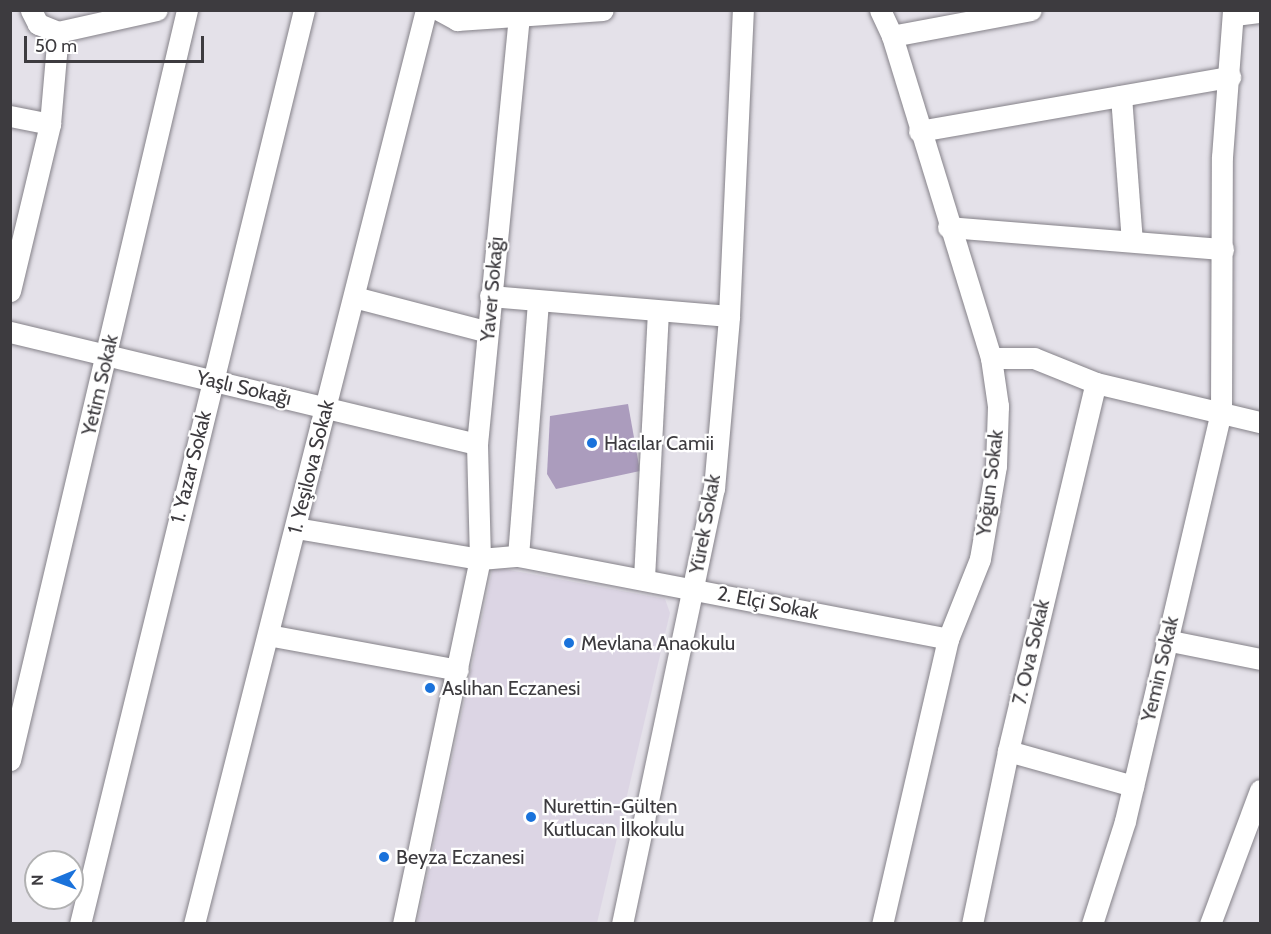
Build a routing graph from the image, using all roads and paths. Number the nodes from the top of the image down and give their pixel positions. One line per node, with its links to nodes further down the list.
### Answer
1 (31, 10): 14 (street)
2 (157, 10): 14 (street)
3 (187, 10): 32 (street, Yetim Sokak)
4 (304, 10): 34 (street, 1. Yazar Sokak)
5 (426, 10): 26 (street, 1. Yeşilova Sokak)
6 (439, 10): 13 (street)
7 (603, 10): 13 (street)
8 (743, 10): 29 (street, Yürek Sokak)
9 (880, 10): 15 (street, Yoğun Sokak)
10 (1025, 11): 15 (street)
11 (1260, 12): 12 (street)
12 (1234, 13): 16 (street, Yemin Sokak)
13 (519, 19): 25 (street, Yaver Sokağı)
14 (58, 32): 19 (street)
15 (892, 36): 20 (street, Yoğun Sokak)
16 (1230, 77): 17 (street); 23 (street, Yemin Sokak)
17 (1121, 96): 20 (street); 22 (street)
18 (10, 116): 19 (street)
19 (50, 124): 24 (street)
20 (919, 131): 21 (street, Yoğun Sokak)
21 (948, 227): 22 (street); 33 (street, Yoğun Sokak)
22 (1132, 241): 23 (street)
23 (1223, 249): 37 (street, Yemin Sokak)
24 (10, 291)
25 (490, 296): 27 (street); 31 (street, Yaver Sokağı)
26 (354, 297): 31 (street); 36 (street, 1. Yeşilova Sokak)
27 (538, 301): 28 (street); 41 (street)
28 (658, 311): 29 (street); 43 (street)
29 (729, 316): 44 (street, Yürek Sokak)
30 (10, 332): 32 (street, Yaşlı Sokağı)
31 (489, 332): 39 (street, Yaver Sokağı)
32 (107, 355): 34 (street, Yaşlı Sokağı); 51 (street, Yetim Sokak)
33 (991, 358): 35 (street); 46 (street, Yoğun Sokak)
34 (212, 381): 36 (street, Yaşlı Sokağı); 54 (street, 1. Yazar Sokak)
35 (1096, 383): 37 (street); 50 (street, 7. Ova Sokak)
36 (326, 408): 39 (street, Yaşlı Sokağı); 40 (street, 1. Yeşilova Sokak)
37 (1221, 412): 38 (street); 47 (street, Yemin Sokak)
38 (1260, 422)
39 (477, 444): 42 (street, Yaver Sokağı)
40 (296, 528): 42 (street, 2. Elçi Sokak); 45 (street, 1. Yeşilova Sokak)
41 (518, 556): 42 (street, 2. Elçi Sokak); 43 (street, 2. Elçi Sokak)
42 (480, 559): 49 (street, Yaver Sokağı)
43 (644, 578): 44 (street, 2. Elçi Sokak)
44 (693, 588): 46 (street, 2. Elçi Sokak); 57 (street, Yürek Sokak)
45 (268, 636): 49 (street); 55 (street, 1. Yeşilova Sokak)
46 (948, 639): 58 (street, Yoğun Sokak)
47 (1166, 640): 48 (street); 52 (street, Yemin Sokak)
48 (1260, 659)
49 (458, 670): 56 (street, Yaver Sokağı)
50 (1008, 751): 52 (street); 59 (street, 7. Ova Sokak)
51 (10, 760)
52 (1133, 786): 60 (street, Yemin Sokak)
53 (1260, 790): 61 (street)
54 (80, 924)
55 (194, 924)
56 (403, 924)
57 (622, 924)
58 (882, 924)
59 (972, 924)
60 (1092, 924)
61 (1210, 924)

